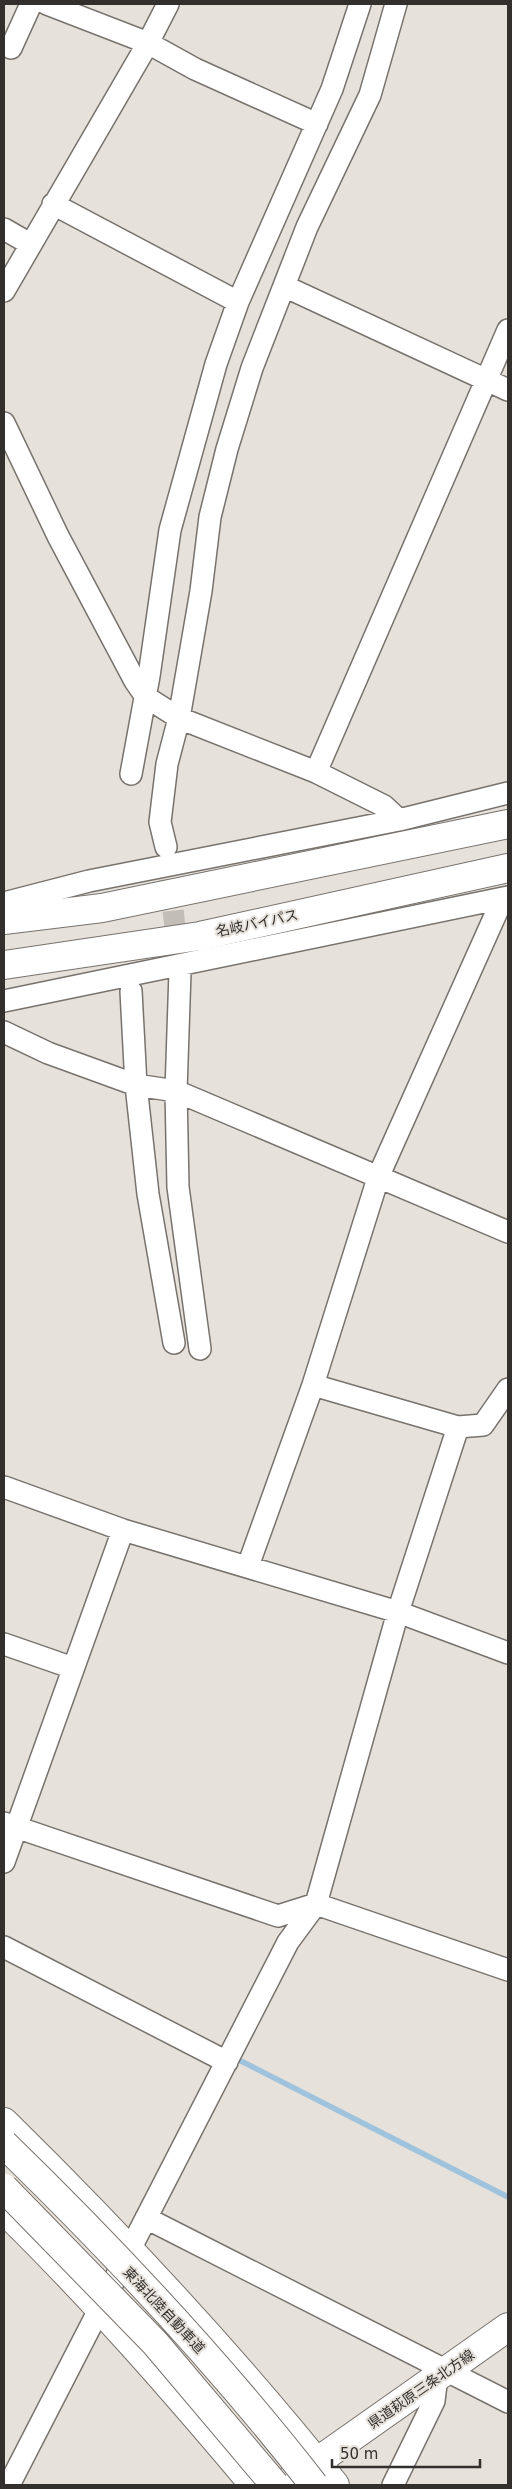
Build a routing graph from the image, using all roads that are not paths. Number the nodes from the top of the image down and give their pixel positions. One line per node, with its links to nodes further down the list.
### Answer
1 (31, 4): 7 (street)
2 (47, 4): 6 (street)
3 (168, 4): 6 (street)
4 (360, 4): 8 (street)
5 (396, 4): 12 (street)
6 (148, 43): 8 (street); 9 (street)
7 (11, 48)
8 (317, 124): 14 (street)
9 (53, 204): 11 (street); 14 (street)
10 (4, 229): 11 (street)
11 (30, 244): 13 (street)
12 (284, 286): 16 (street); 20 (street)
13 (4, 291)
14 (238, 302): 19 (street)
15 (508, 330): 16 (street)
16 (487, 380): 17 (street); 21 (street)
17 (508, 390)
18 (4, 423): 19 (street)
19 (146, 697): 20 (street); 22 (street)
20 (179, 718): 21 (street); 26 (street)
21 (316, 772): 24 (street)
22 (131, 774)
23 (508, 793): 24 (street)
24 (399, 820): 29 (street)
25 (508, 824): 30 (main road)
26 (166, 847)
27 (508, 868): 31 (main road, 名岐バイパス)
28 (506, 898): 34 (street); 38 (street)
29 (4, 904)
30 (4, 920)
31 (4, 965)
32 (180, 972): 37 (street)
33 (130, 991): 36 (street)
34 (4, 1001)
35 (4, 1032): 36 (street)
36 (136, 1085): 37 (street); 40 (street)
37 (176, 1092): 38 (street); 41 (street)
38 (379, 1176): 39 (street); 42 (street)
39 (508, 1232)
40 (174, 1343)
41 (200, 1349)
42 (313, 1385): 44 (street); 47 (street)
43 (508, 1389): 44 (street)
44 (458, 1427): 48 (street)
45 (4, 1487): 46 (street)
46 (123, 1530): 47 (street); 51 (street)
47 (248, 1566): 48 (street)
48 (398, 1612): 50 (street); 54 (street)
49 (4, 1644): 51 (street)
50 (508, 1652)
51 (73, 1668): 52 (street)
52 (10, 1825): 53 (street); 54 (street)
53 (4, 1862)
54 (316, 1904): 56 (street); 57 (street)
55 (4, 1946): 57 (street)
56 (508, 1970)
57 (227, 2062): 62 (street)
58 (4, 2122): 63 (main road)
59 (4, 2144): 68 (main road, 東海北陸自動車道, bridge)
60 (4, 2188): 71 (main road, bridge)
61 (4, 2210): 64 (main road)
62 (146, 2218): 63 (street); 66 (street)
63 (130, 2249): 64 (street); 68 (main road)
64 (100, 2308): 69 (street); 70 (main road)
65 (508, 2326): 66 (main road, 県道萩原三条北方線)
66 (442, 2373): 67 (street); 68 (main road, 県道萩原三条北方線); 74 (street)
67 (508, 2402)
68 (316, 2474): 72 (main road, 県道萩原三条北方線); 73 (main road)
69 (8, 2485)
70 (254, 2485)
71 (275, 2485)
72 (284, 2485)
73 (335, 2485)
74 (393, 2485)

